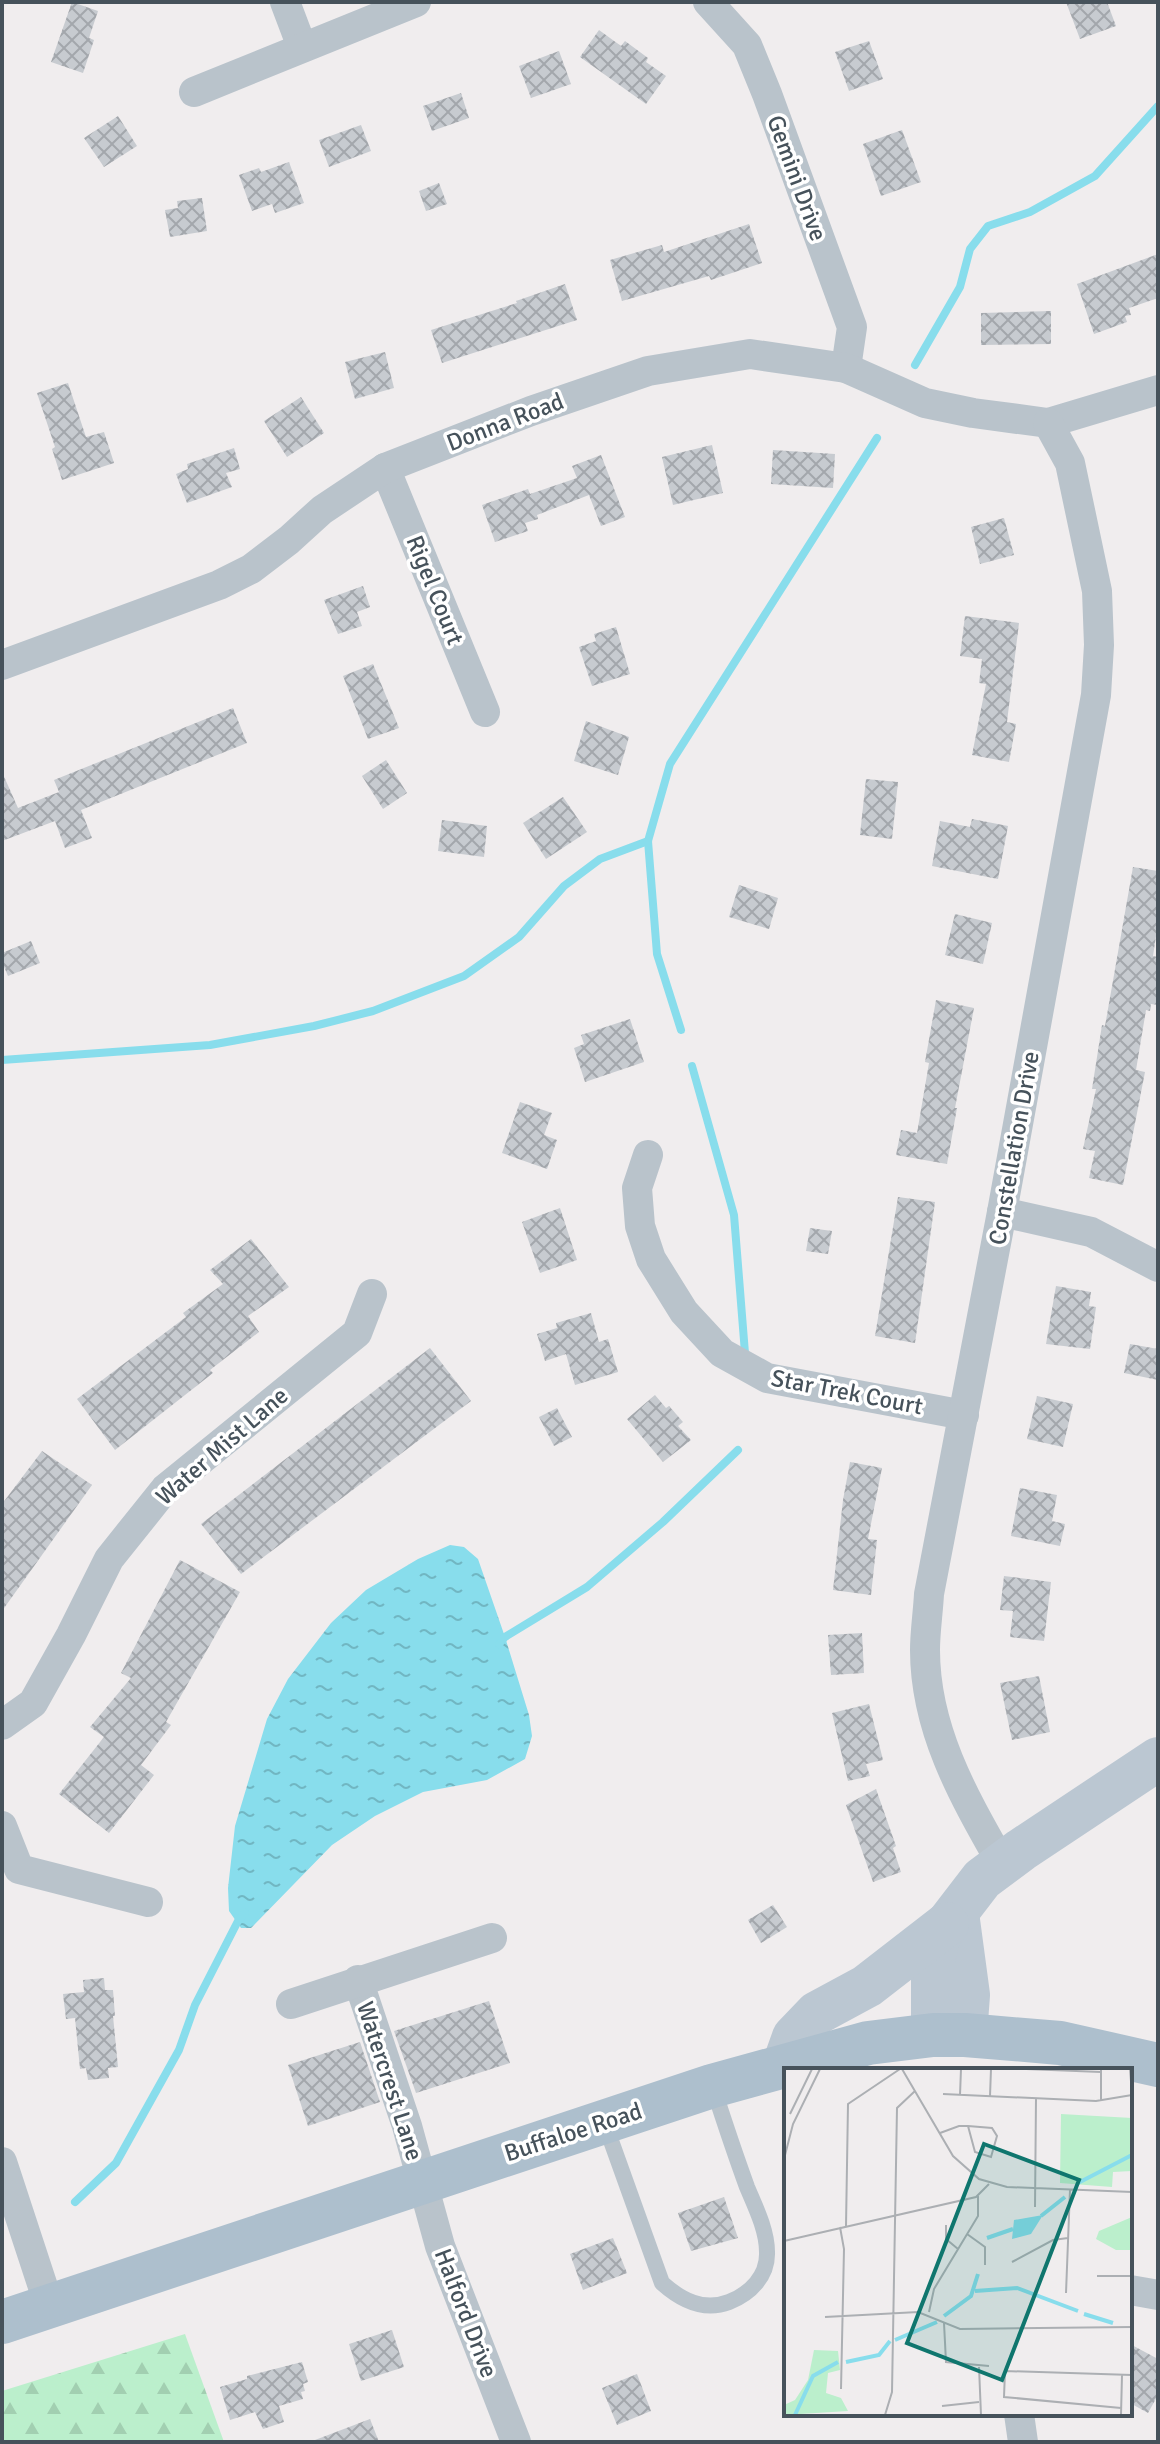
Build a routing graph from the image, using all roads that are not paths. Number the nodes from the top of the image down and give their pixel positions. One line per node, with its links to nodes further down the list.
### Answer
1 (285, 2): 4 (street)
2 (416, 2): 4 (street)
3 (708, 2): 6 (street, Gemini Drive)
4 (302, 47): 5 (street)
5 (194, 92)
6 (846, 368): 8 (street, Donna Road); 9 (street, Donna Road)
7 (1158, 390): 8 (street)
8 (1048, 423): 13 (street, Constellation Drive)
9 (385, 468): 10 (street, Donna Road); 11 (street, Rigel Court)
10 (2, 665)
11 (485, 712)
12 (648, 1155): 16 (street, Star Trek Court)
13 (1002, 1212): 14 (street); 16 (street, Constellation Drive)
14 (1158, 1267)
15 (372, 1294): 17 (street, Water Mist Lane)
16 (964, 1415): 20 (street, Constellation Drive)
17 (2, 1725)
18 (1158, 1759): 20 (street)
19 (2, 1826): 21 (street)
20 (1002, 1864): 22 (street)
21 (148, 1902)
22 (952, 1918): 26 (street); 27 (street)
23 (492, 1938): 24 (street)
24 (358, 1980): 25 (street); 32 (street, Watercrest Lane)
25 (291, 2004)
26 (949, 2035): 27 (main road, Buffaloe Road); 28 (main road, Buffaloe Road)
27 (784, 2065): 29 (main road, Buffaloe Road)
28 (1158, 2065)
29 (712, 2086): 30 (main road, Buffaloe Road); 30 (lane)
30 (604, 2122): 32 (main road, Buffaloe Road)
31 (2, 2162): 35 (street)
32 (422, 2183): 35 (main road, Buffaloe Road); 38 (street, Halford Drive)
33 (1132, 2290): 34 (street)
34 (1158, 2295)
35 (49, 2305): 36 (main road, Buffaloe Road)
36 (2, 2322)
37 (1019, 2416): 39 (street)
38 (516, 2442)
39 (1023, 2442)

